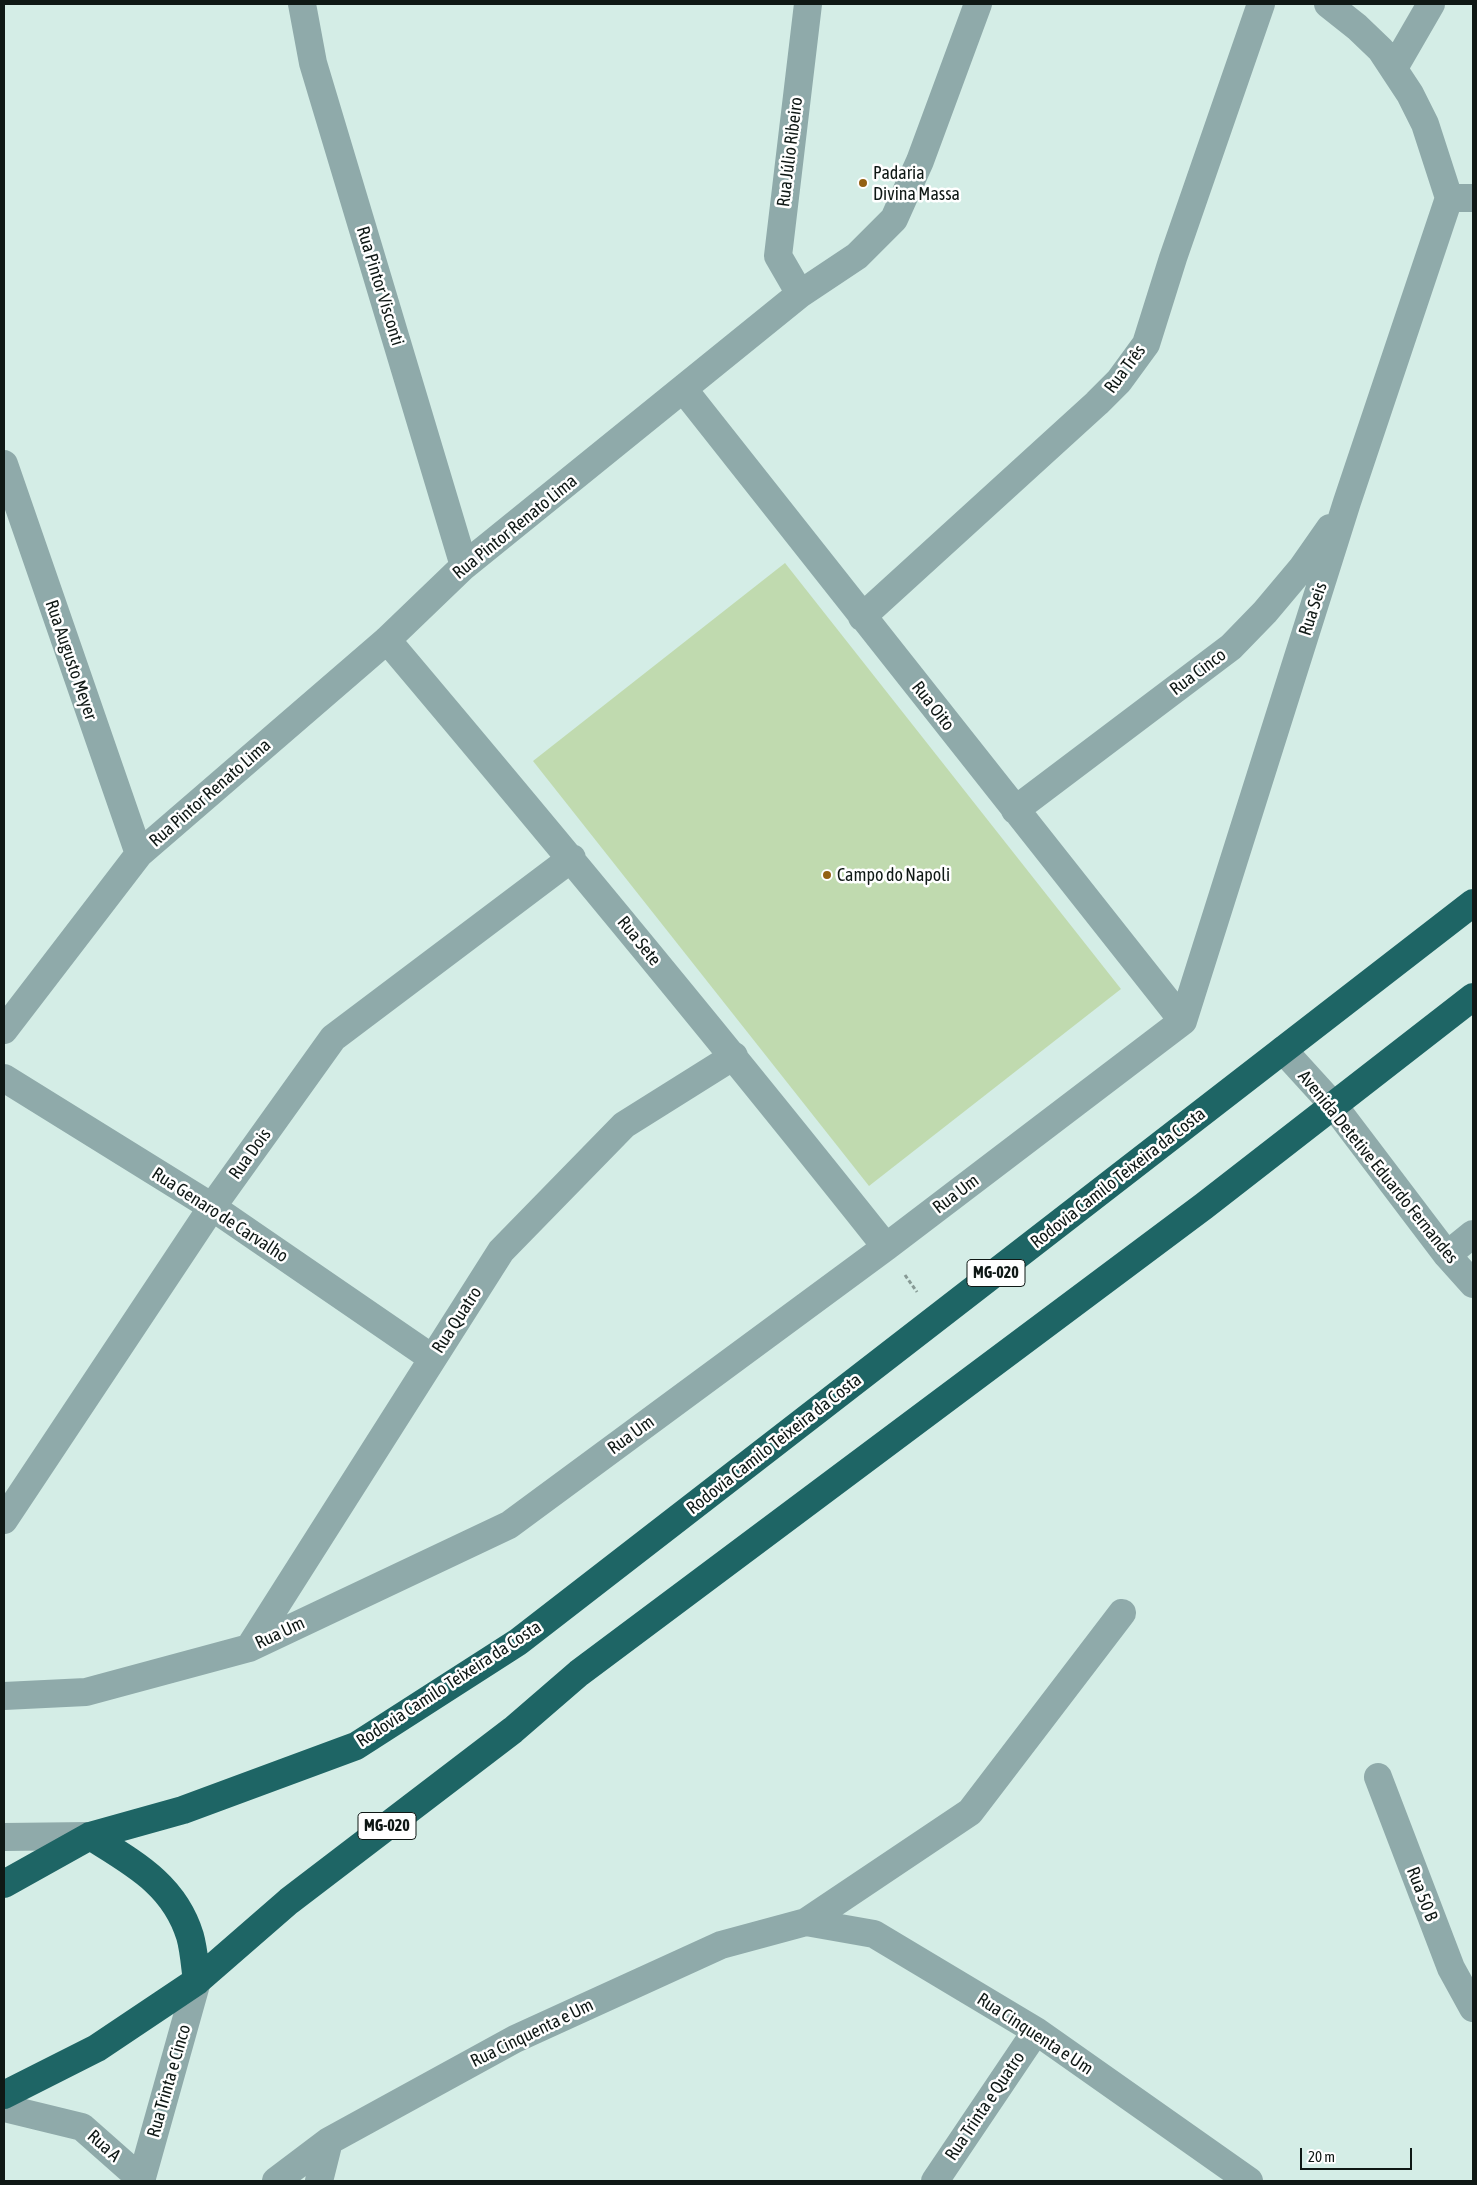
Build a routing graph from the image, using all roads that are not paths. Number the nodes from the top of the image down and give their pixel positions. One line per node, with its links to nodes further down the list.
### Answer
1 (302, 4): 13 (street, Rua Pintor Visconti)
2 (808, 4): 9 (street, Rua Júlio Ribeiro)
3 (978, 4): 9 (street, Rua Pintor Renato Lima)
4 (1261, 4): 14 (street, Rua Três)
5 (1328, 4): 7 (street)
6 (1431, 4): 7 (street)
7 (1394, 68): 8 (street)
8 (1461, 198): 12 (street, Rua Seis)
9 (800, 294): 10 (street, Rua Pintor Renato Lima)
10 (684, 390): 13 (street, Rua Pintor Renato Lima); 14 (street, Rua Oito)
11 (4, 464): 17 (street, Rua Augusto Meyer)
12 (1347, 502): 16 (street, Rua Cinco); 21 (street, Rua Seis)
13 (464, 566): 15 (street, Rua Pintor Renato Lima)
14 (862, 617): 16 (street, Rua Oito)
15 (387, 640): 17 (street, Rua Pintor Renato Lima); 18 (street, Rua Sete)
16 (1015, 810): 21 (street, Rua Oito)
17 (139, 854): 22 (street, Rua Pintor Renato Lima)
18 (572, 858): 24 (street, Rua Sete); 27 (street, Rua Dois)
19 (1473, 904): 23 (highway, Rodovia Camilo Teixeira da Costa / MG-020)
20 (1473, 997): 26 (highway, MG-020)
21 (1183, 1021): 29 (street, Rua Um)
22 (4, 1030)
23 (1283, 1050): 26 (street, Avenida Detetive Eduardo Fernandes); 38 (highway, Rodovia Camilo Teixeira da Costa / MG-020)
24 (734, 1056): 29 (street, Rua Sete); 32 (street, Rua Quatro)
25 (4, 1078): 27 (street, Rua Genaro de Carvalho)
26 (1334, 1106): 30 (street, Avenida Detetive Eduardo Fernandes); 42 (highway, MG-020)
27 (212, 1207): 32 (street, Rua Genaro de Carvalho); 33 (street, Rua Dois)
28 (1473, 1234): 30 (street)
29 (886, 1247): 35 (street, Rua Um)
30 (1447, 1255): 31 (street, Avenida Detetive Eduardo Fernandes)
31 (1473, 1284)
32 (432, 1358): 35 (street, Rua Quatro)
33 (4, 1520)
34 (1122, 1613): 41 (street, Rua Cinquenta e Um)
35 (249, 1648): 36 (street, Rua Um)
36 (4, 1696)
37 (1378, 1777): 43 (street, Rua 50 B)
38 (90, 1836): 39 (street, Rodovia Camilo Teixeira da Costa); 40 (highway, MG-020); 42 (highway)
39 (4, 1837)
40 (4, 1884)
41 (806, 1922): 44 (street, Rua Cinquenta e Um); 47 (street, Rua Cinquenta e Um)
42 (197, 1981): 45 (highway, MG-020); 48 (street, Rua Trinta e Cinco)
43 (1473, 2008)
44 (1036, 2031): 51 (street, Rua Trinta e Quatro); 52 (street, Rua Cinquenta e Um)
45 (4, 2094)
46 (4, 2108): 48 (street, Rua A)
47 (329, 2142): 49 (street, Rua Cinquenta e Um); 50 (street)
48 (142, 2181)
49 (276, 2181)
50 (319, 2181)
51 (935, 2181)
52 (1249, 2181)

